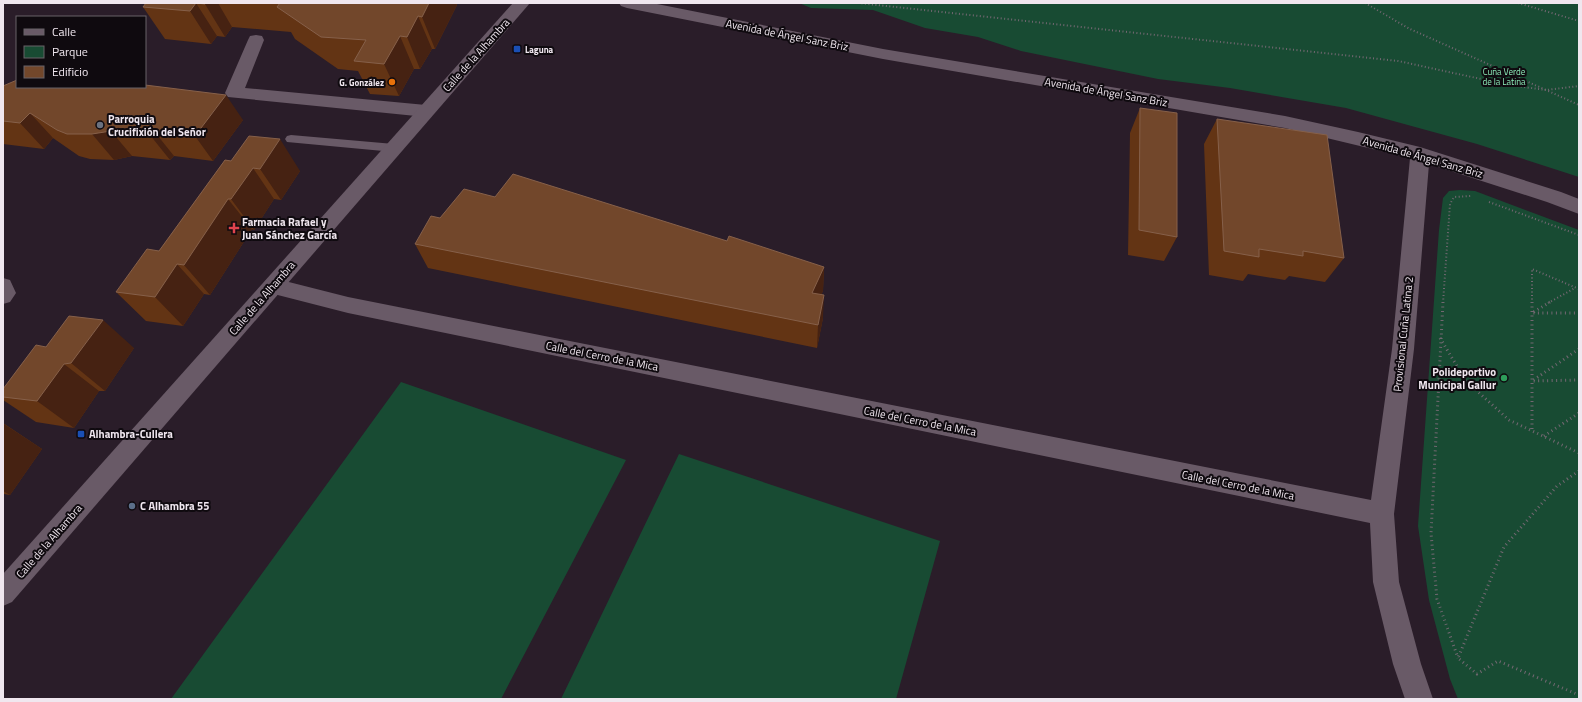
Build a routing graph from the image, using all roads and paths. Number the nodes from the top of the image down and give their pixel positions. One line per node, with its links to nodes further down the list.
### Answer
1 (522, 3): 11 (street, Calle de la Alhambra)
2 (627, 3): 14 (street, Avenida de Ángel Sanz Briz)
3 (858, 3): 9 (path)
4 (1365, 3): 9 (path)
5 (1518, 3): 6 (path)
6 (1579, 21)
7 (256, 40): 11 (street)
8 (1579, 86): 9 (path)
9 (1546, 90): 10 (path)
10 (1579, 105)
11 (426, 111): 13 (street, Calle de la Alhambra)
12 (291, 139): 13 (lane)
13 (394, 148): 20 (street, Calle de la Alhambra)
14 (1420, 154): 17 (street, Avenida de Ángel Sanz Briz); 35 (street, Provisional Cuña Latina 2)
15 (1477, 198): 26 (path)
16 (1484, 201): 18 (path)
17 (1579, 207)
18 (1579, 235)
19 (3, 286): 23 (street)
20 (273, 286): 35 (street, Calle del Cerro de la Mica); 36 (street, Calle de la Alhambra)
21 (1575, 288): 22 (path); 24 (path); 24 (path)
22 (1579, 289)
23 (3, 296)
24 (1532, 313): 25 (path); 28 (path)
25 (1579, 313)
26 (1440, 338): 31 (path); 37 (path)
27 (1579, 349): 28 (path)
28 (1532, 380): 29 (path); 31 (path)
29 (1579, 380)
30 (1579, 413): 32 (path)
31 (1532, 430): 32 (path)
32 (1544, 436): 33 (path)
33 (1579, 453)
34 (1579, 471): 37 (path)
35 (1382, 514): 39 (street)
36 (3, 593)
37 (1458, 658): 38 (path)
38 (1579, 695)
39 (1420, 699)

